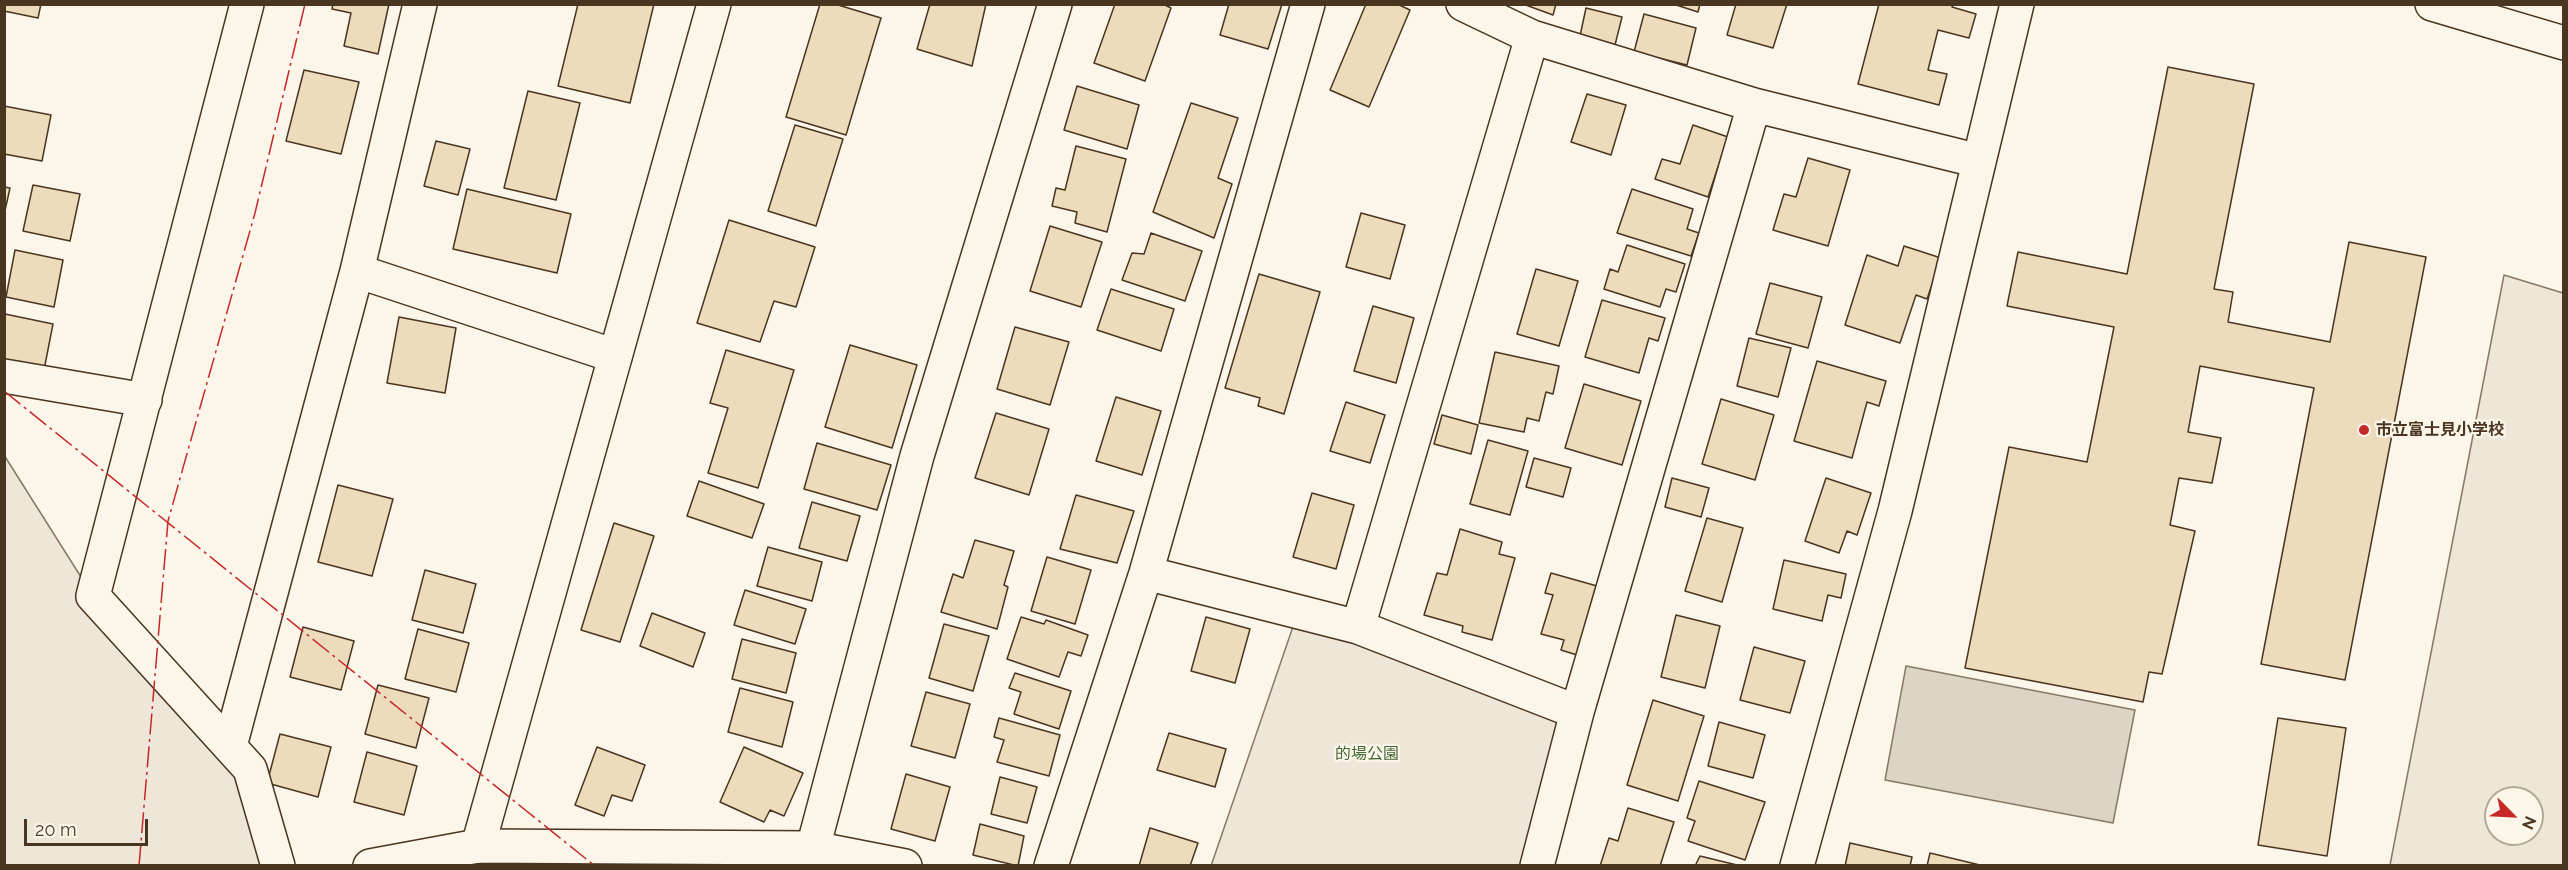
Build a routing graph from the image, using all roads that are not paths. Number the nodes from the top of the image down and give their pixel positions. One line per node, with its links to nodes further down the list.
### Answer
1 (247, 4): 16 (street)
2 (420, 4): 13 (street)
3 (714, 4): 14 (street)
4 (1055, 4): 22 (street)
5 (1308, 4): 17 (street)
6 (1464, 4): 9 (street)
7 (2017, 4): 12 (street)
8 (2432, 4): 10 (street)
9 (1532, 37): 11 (street); 18 (street)
10 (2564, 43)
11 (1754, 105): 12 (street); 19 (street)
12 (1979, 161): 28 (street)
13 (357, 271): 14 (street); 20 (street)
14 (615, 356): 21 (street)
15 (4, 376): 16 (street)
16 (145, 400): 20 (street)
17 (1146, 573): 18 (street); 26 (street)
18 (1358, 627): 19 (street)
19 (1577, 712): 27 (street)
20 (230, 746): 23 (street)
21 (478, 846): 22 (street); 24 (street)
22 (813, 848): 25 (street)
23 (278, 866)
24 (370, 866)
25 (905, 866)
26 (1051, 866)
27 (1537, 866)
28 (1797, 866)

